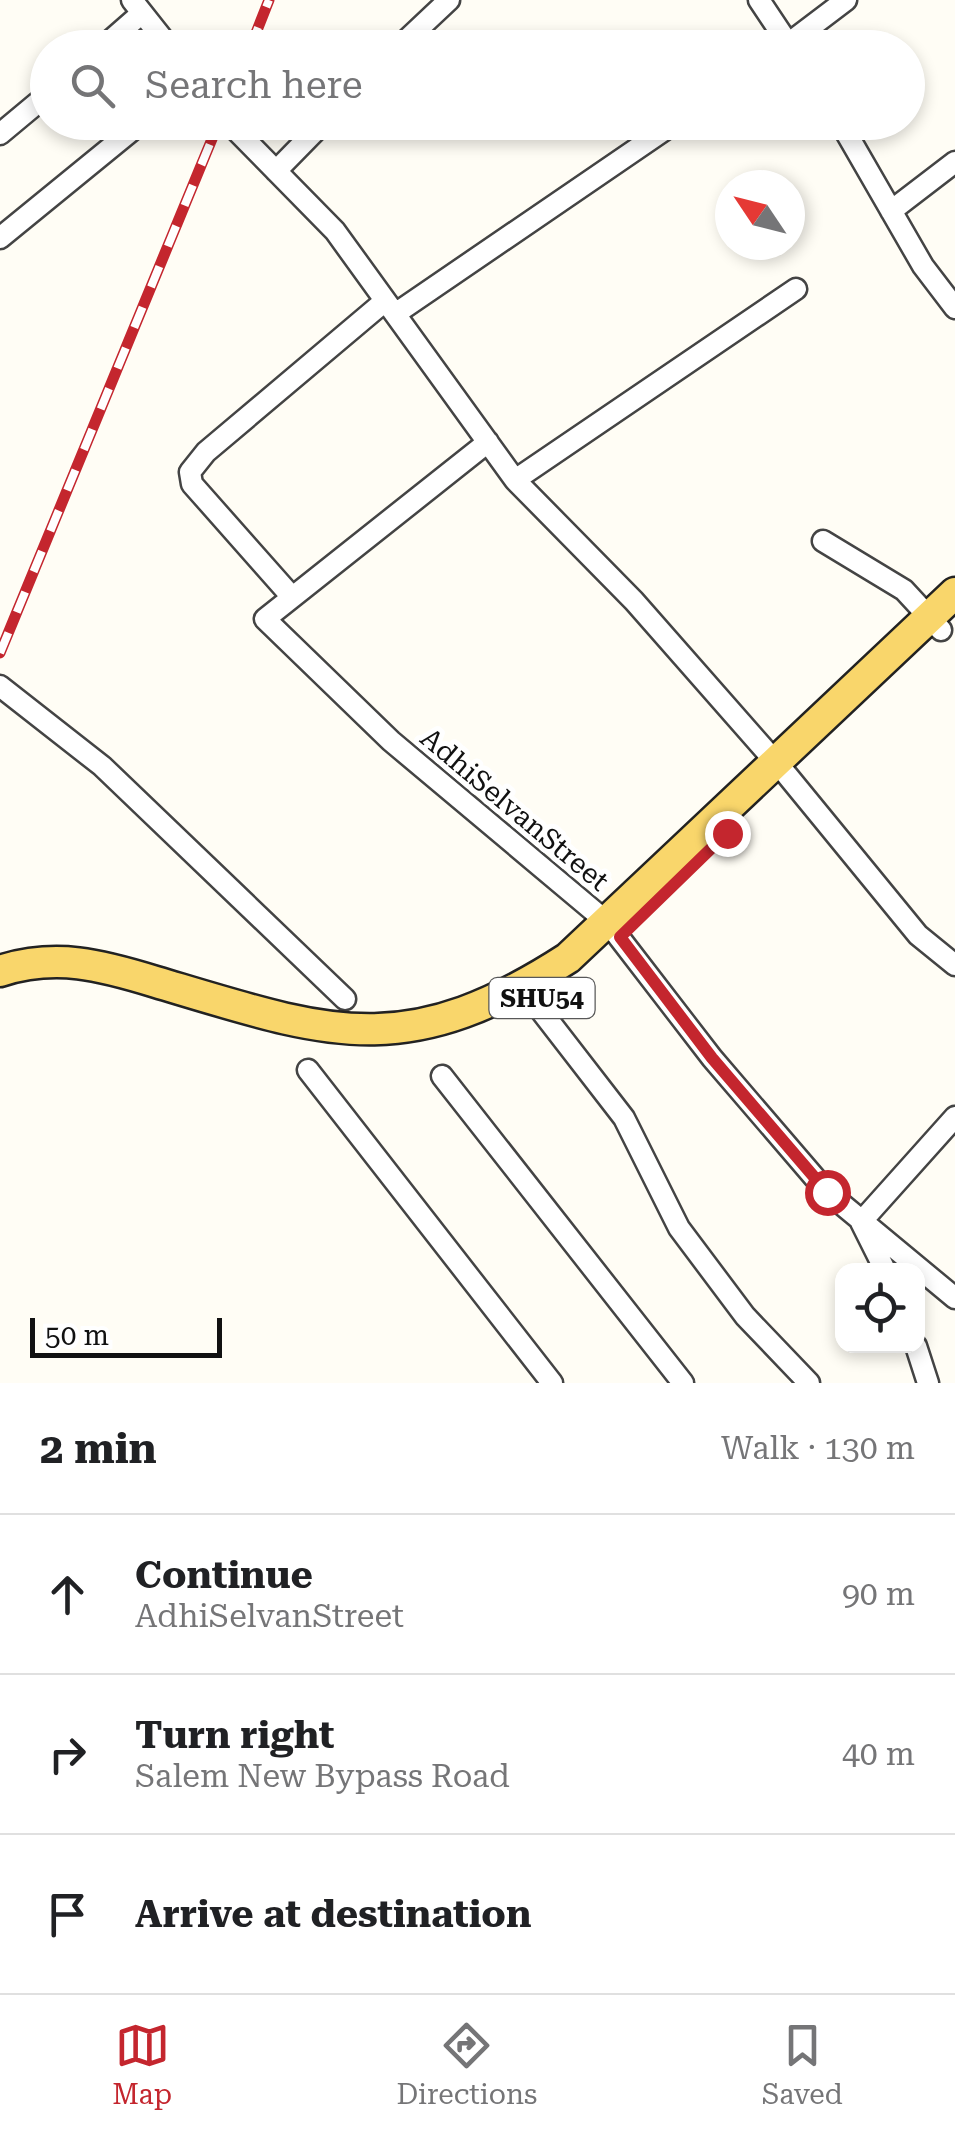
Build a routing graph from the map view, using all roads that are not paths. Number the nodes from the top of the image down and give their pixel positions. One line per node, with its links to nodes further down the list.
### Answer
1 (448, 0): 7 (street)
2 (759, 0): 8 (street)
3 (846, 0): 9 (street)
4 (137, 6): 5 (street); 6 (street)
5 (117, 30)
6 (156, 30)
7 (417, 30)
8 (779, 30)
9 (809, 30)
10 (30, 109): 11 (street)
11 (0, 134)
12 (120, 140): 20 (street)
13 (246, 140): 18 (street)
14 (306, 140): 18 (street)
15 (648, 140): 22 (street)
16 (850, 140): 19 (street)
17 (955, 162): 19 (street)
18 (276, 171): 22 (street)
19 (891, 211): 23 (street)
20 (0, 238)
21 (796, 288): 25 (street)
22 (390, 307): 24 (street); 28 (street)
23 (955, 308)
24 (488, 442): 25 (street); 28 (street, AdhiSelvanStreet)
25 (515, 480): 31 (street)
26 (823, 541): 29 (street)
27 (955, 593): 29 (main road)
28 (292, 597): 32 (street, AdhiSelvanStreet)
29 (942, 621): 31 (main road, SHU54)
30 (0, 686): 36 (street)
31 (782, 769): 32 (main road, SHU54); 33 (street)
32 (614, 930): 34 (main road); 37 (main road, SHU54); 41 (street, AdhiSelvanStreet)
33 (955, 965)
34 (0, 972)
35 (0, 990): 37 (main road, SHU54)
36 (345, 999)
37 (535, 1003): 47 (street)
38 (308, 1070): 45 (street)
39 (442, 1076): 46 (street)
40 (955, 1116): 41 (street)
41 (861, 1222): 42 (street); 43 (street, AdhiSelvanStreet)
42 (882, 1263)
43 (955, 1298)
44 (918, 1353): 48 (street)
45 (552, 1383)
46 (682, 1383)
47 (810, 1383)
48 (928, 1383)

